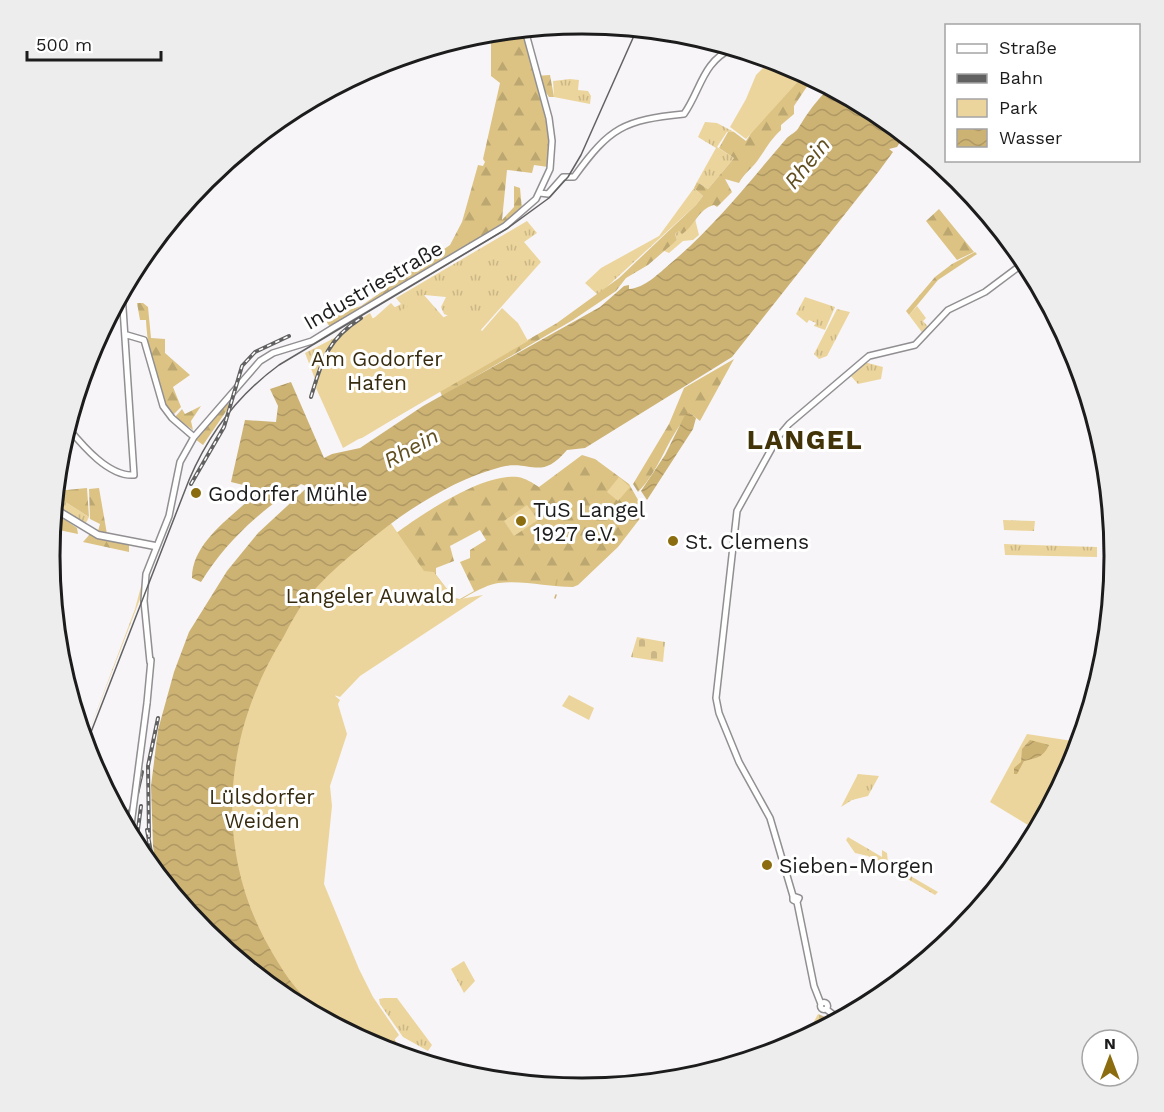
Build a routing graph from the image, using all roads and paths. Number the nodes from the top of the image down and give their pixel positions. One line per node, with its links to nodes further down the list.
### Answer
1 (527, 38): 3 (street, Industriestraße)
2 (724, 54): 3 (street)
3 (540, 193): 7 (street, Industriestraße)
4 (1017, 268): 17 (street)
5 (124, 307): 6 (street)
6 (127, 335): 8 (street); 10 (street)
7 (205, 424): 9 (street); 11 (street, Industriestraße)
8 (181, 426): 9 (street); 11 (street)
9 (189, 431): 11 (street)
10 (75, 435)
11 (195, 436): 15 (street, Industriestraße)
12 (63, 514): 13 (main road)
13 (78, 525): 14 (main road); 15 (main road)
14 (80, 533)
15 (153, 546): 16 (street, Industriestraße, bridge)
16 (131, 819)
17 (832, 1014)

